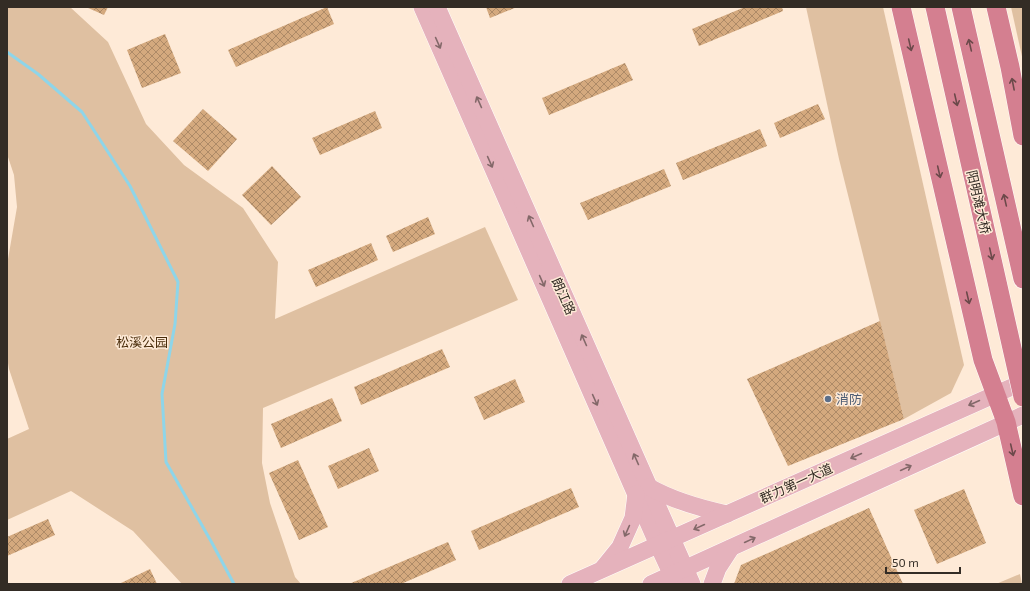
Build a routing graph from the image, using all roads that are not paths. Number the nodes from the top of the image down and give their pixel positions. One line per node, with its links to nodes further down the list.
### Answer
1 (422, 7): 16 (main road, 朗江路, one-way to 16)
2 (437, 7): 16 (main road, 朗江路, one-way to 2)
3 (901, 7): 12 (highway, one-way to 12)
4 (927, 7): 8 (highway, bridge)
5 (935, 7): 8 (highway, 阳明滩大桥, bridge)
6 (961, 7): 10 (highway, 阳明滩大桥, one-way to 6)
7 (996, 7): 9 (highway, one-way to 7)
8 (952, 80): 13 (highway, 阳明滩大桥, one-way to 13, bridge)
9 (1023, 136)
10 (1023, 278)
11 (1023, 382): 12 (main road, 群力第一大道)
12 (996, 393): 15 (highway); 18 (main road, 群力第一大道, one-way to 18)
13 (1023, 397)
14 (1023, 415): 15 (main road)
15 (1006, 422): 17 (highway, one-way to 17); 20 (main road, one-way to 15)
16 (642, 490): 18 (main road); 19 (main road, 朗江路); 21 (main road, one-way to 21)
17 (1023, 496)
18 (726, 514): 19 (main road, 群力第一大道, one-way to 19)
19 (665, 542): 21 (main road, 群力第一大道); 22 (main road, 朗江路)
20 (731, 548): 22 (main road); 25 (main road)
21 (602, 570): 23 (main road, 群力第一大道)
22 (681, 578): 24 (main road)
23 (570, 584)
24 (651, 584)
25 (712, 584)

